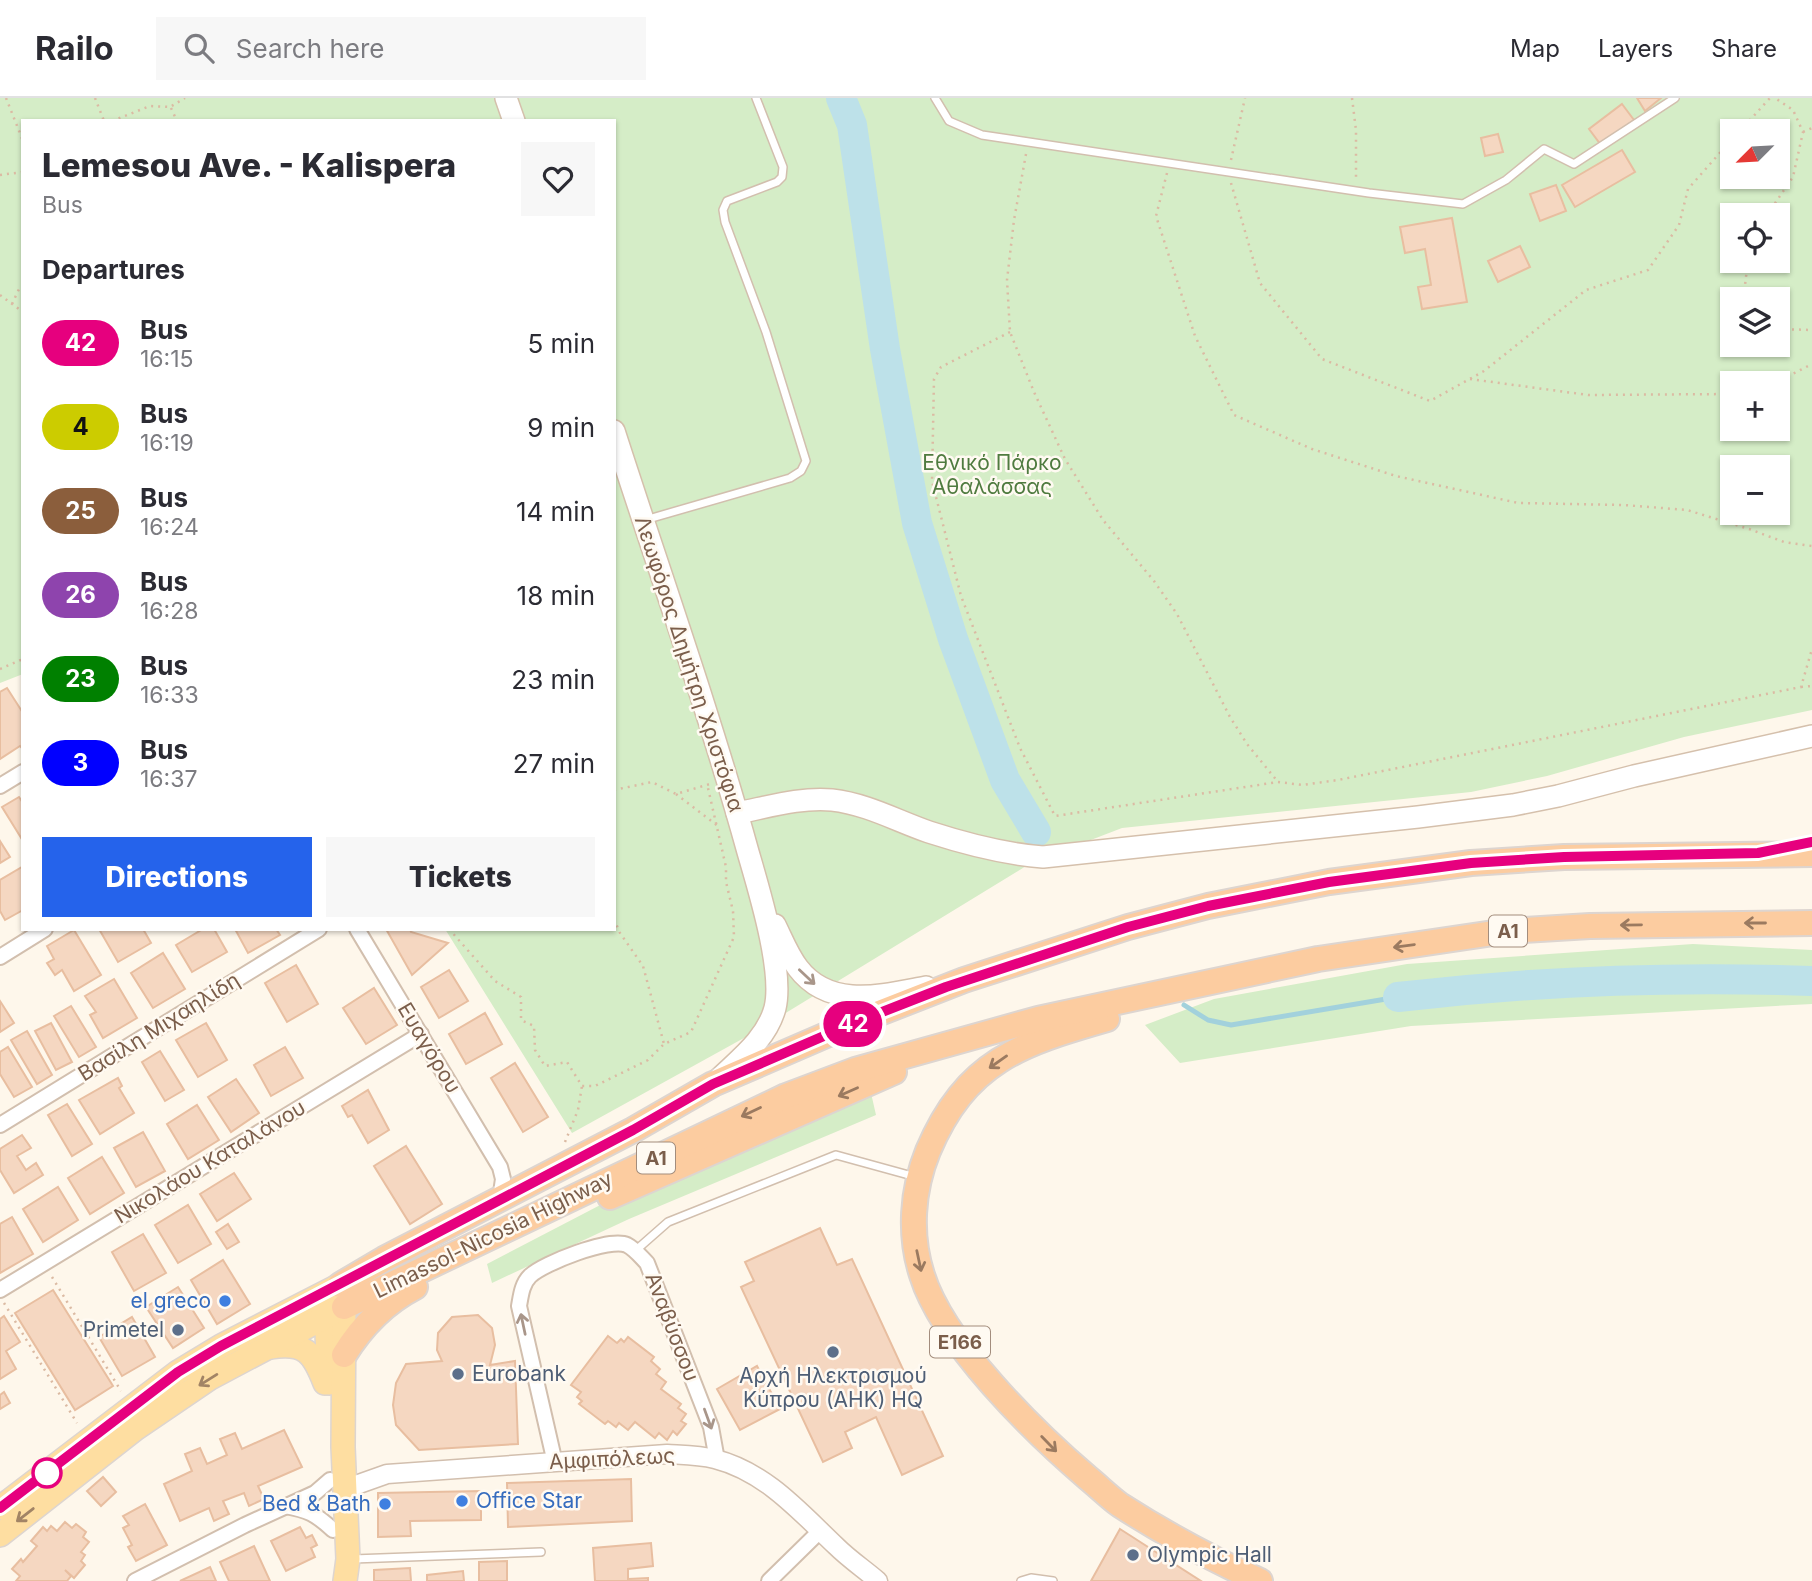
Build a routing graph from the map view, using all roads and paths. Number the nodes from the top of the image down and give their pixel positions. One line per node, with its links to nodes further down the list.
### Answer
1 (6, 98): 20 (path)
2 (95, 98): 13 (path)
3 (185, 98): 12 (path)
4 (506, 98): 16 (main road)
5 (756, 98): 41 (lane)
6 (935, 98): 21 (lane)
7 (1245, 98): 25 (path)
8 (1352, 98): 27 (path)
9 (1675, 98): 27 (lane)
10 (1770, 98): 17 (path)
11 (1775, 98): 19 (path)
12 (170, 107): 14 (path); 15 (path)
13 (103, 119)
14 (117, 119)
15 (176, 119)
16 (513, 119)
17 (1751, 119)
18 (1812, 128): 19 (path)
19 (1803, 132): 28 (path)
20 (21, 136)
21 (1028, 144): 23 (lane); 35 (path)
22 (1720, 152): 38 (path)
23 (1169, 163): 25 (lane); 42 (path)
24 (21, 172): 26 (path)
25 (1228, 172): 27 (lane); 38 (path)
26 (0, 175)
27 (1356, 191)
28 (1775, 203)
29 (21, 288): 31 (path)
30 (0, 295): 31 (path)
31 (12, 304): 32 (path)
32 (21, 311)
33 (1790, 329): 34 (path)
34 (1812, 330)
35 (1010, 332): 53 (path); 53 (path)
36 (1812, 364): 37 (path)
37 (1790, 375)
38 (1470, 379): 39 (path)
39 (1720, 394)
40 (616, 438): 41 (main road, Λεωφόρος Δημήτρη Χριστόφια)
41 (643, 520): 52 (main road, Λεωφόρος Δημήτρη Χριστόφια)
42 (1812, 546)
43 (1812, 649): 46 (path)
44 (21, 660): 45 (path)
45 (0, 669)
46 (1801, 687): 47 (path); 53 (path)
47 (1812, 687)
48 (1812, 724): 51 (main road)
49 (1812, 736): 51 (main road)
50 (21, 773): 54 (street)
51 (1634, 776): 57 (main road)
52 (717, 782): 56 (path); 58 (main road, Λεωφόρος Δημήτρη Χριστόφια); 59 (path)
53 (1278, 782)
54 (0, 786)
55 (616, 790): 56 (path)
56 (676, 794): 59 (path)
57 (790, 803): 58 (main road); 61 (main road)
58 (737, 813): 61 (main road, Λεωφόρος Δημήτρη Χριστόφια)
59 (718, 827): 76 (path)
60 (1812, 842): 62 (highway)
61 (748, 852): 64 (main road, Λεωφόρος Δημήτρη Χριστόφια)
62 (1758, 853): 63 (highway, A1); 73 (highway, A1)
63 (1812, 854)
64 (761, 898): 73 (main road, Λεωφόρος Δημήτρη Χριστόφια, one-way to 73); 77 (main road, Λεωφόρος Δημήτρη Χριστόφια)
65 (1812, 923): 72 (highway, A1, one-way to 72)
66 (616, 924): 76 (path)
67 (42, 931): 71 (street)
68 (316, 931): 79 (street, Βασίλη Μιχαηλίδη)
69 (358, 931): 74 (street, Ευαγόρου)
70 (451, 931): 78 (path)
71 (0, 957)
72 (1318, 959): 75 (highway, A1); 81 (highway, E166, one-way to 81)
73 (964, 980): 77 (highway, A1)
74 (421, 1034): 82 (street, Ευαγόρου); 84 (street, Νικολάου Καταλάνου)
75 (978, 1035): 87 (highway, Limassol-Nicosia Highway / A1, one-way to 87); 89 (highway, one-way to 89)
76 (664, 1044): 78 (path)
77 (713, 1084): 82 (highway, A1)
78 (582, 1086): 80 (path)
79 (0, 1125)
80 (564, 1150)
81 (919, 1178): 83 (lane); 112 (highway, E166, one-way to 112)
82 (500, 1199): 87 (highway, A1)
83 (635, 1251): 94 (street, Αναβύσσου, one-way to 94); 95 (street, Αναβύσσου, one-way to 83)
84 (44, 1264): 85 (street, Νικολάου Καταλάνου); 90 (path)
85 (0, 1290)
86 (0, 1296): 92 (path)
87 (330, 1302): 88 (main road, A1); 89 (main road); 91 (main road); 100 (main road, A1)
88 (268, 1347): 91 (main road); 103 (main road, A1, one-way to 103)
89 (344, 1355): 93 (main road)
90 (121, 1391)
91 (329, 1395): 97 (main road)
92 (77, 1423)
93 (342, 1447): 96 (street, Αμφιπόλεως); 98 (main road)
94 (717, 1460): 95 (street, Αμφιπόλεως); 102 (street, Αμφιπόλεως)
95 (555, 1462): 96 (street, Αμφιπόλεως)
96 (387, 1474): 98 (street, Αμφιπόλεως)
97 (330, 1480): 99 (street); 101 (main road)
98 (346, 1499): 105 (main road)
99 (285, 1506): 101 (street); 106 (street)
100 (0, 1508)
101 (333, 1530): 107 (main road)
102 (821, 1530): 108 (street); 109 (street, Αμφιπόλεως)
103 (0, 1535)
104 (541, 1552): 105 (lane)
105 (346, 1570)
106 (135, 1581)
107 (335, 1581)
108 (769, 1581)
109 (878, 1581)
110 (1021, 1581): 111 (lane)
111 (1053, 1581)
112 (1259, 1581)

